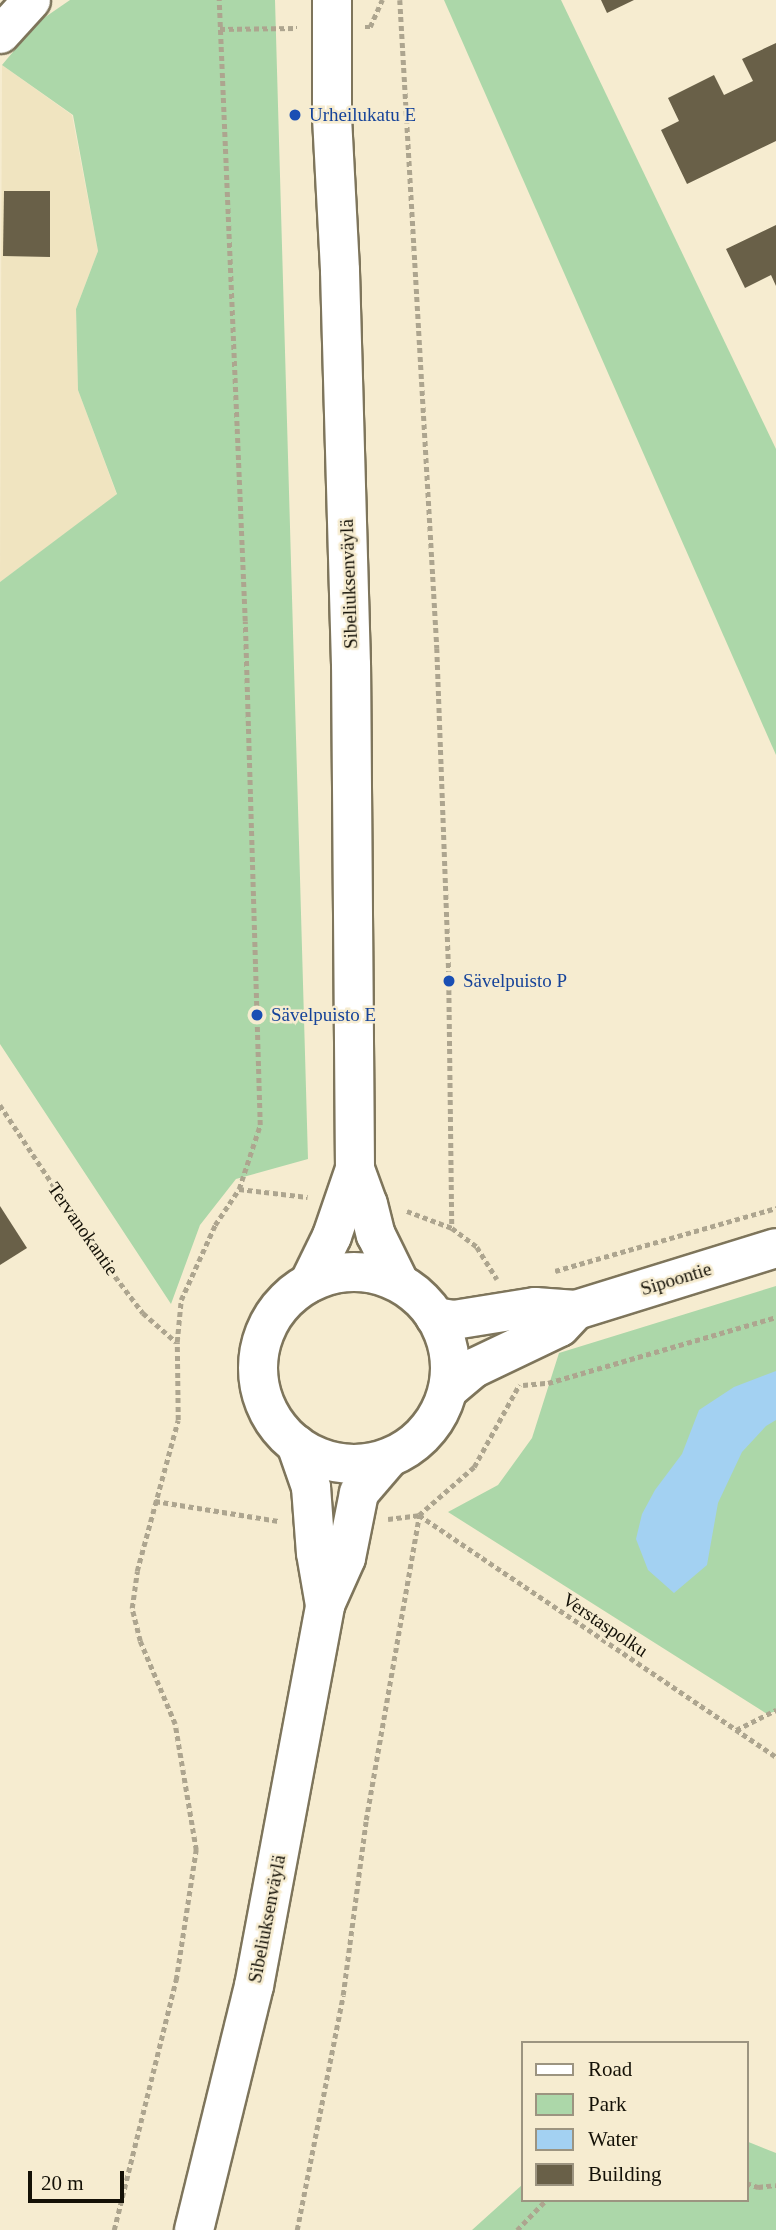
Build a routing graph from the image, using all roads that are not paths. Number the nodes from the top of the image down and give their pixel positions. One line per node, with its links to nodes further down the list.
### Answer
1 (31, 0): 3 (street)
2 (332, 0): 4 (main road, Sibeliuksenväylä)
3 (0, 34)
4 (355, 1169): 6 (main road, Sibeliuksenväylä); 7 (main road, Sibeliuksenväylä)
5 (776, 1248): 8 (main road, Sipoontie)
6 (399, 1282): 7 (main road); 9 (main road)
7 (309, 1283): 11 (main road)
8 (576, 1310): 9 (main road, Sipoontie); 10 (main road, Sipoontie)
9 (435, 1317): 10 (main road)
10 (449, 1389): 12 (main road)
11 (296, 1444): 12 (main road); 13 (main road, Sibeliuksenväylä)
12 (389, 1458): 13 (main road, Sibeliuksenväylä)
13 (325, 1605): 14 (main road, Sibeliuksenväylä)
14 (194, 2230)

